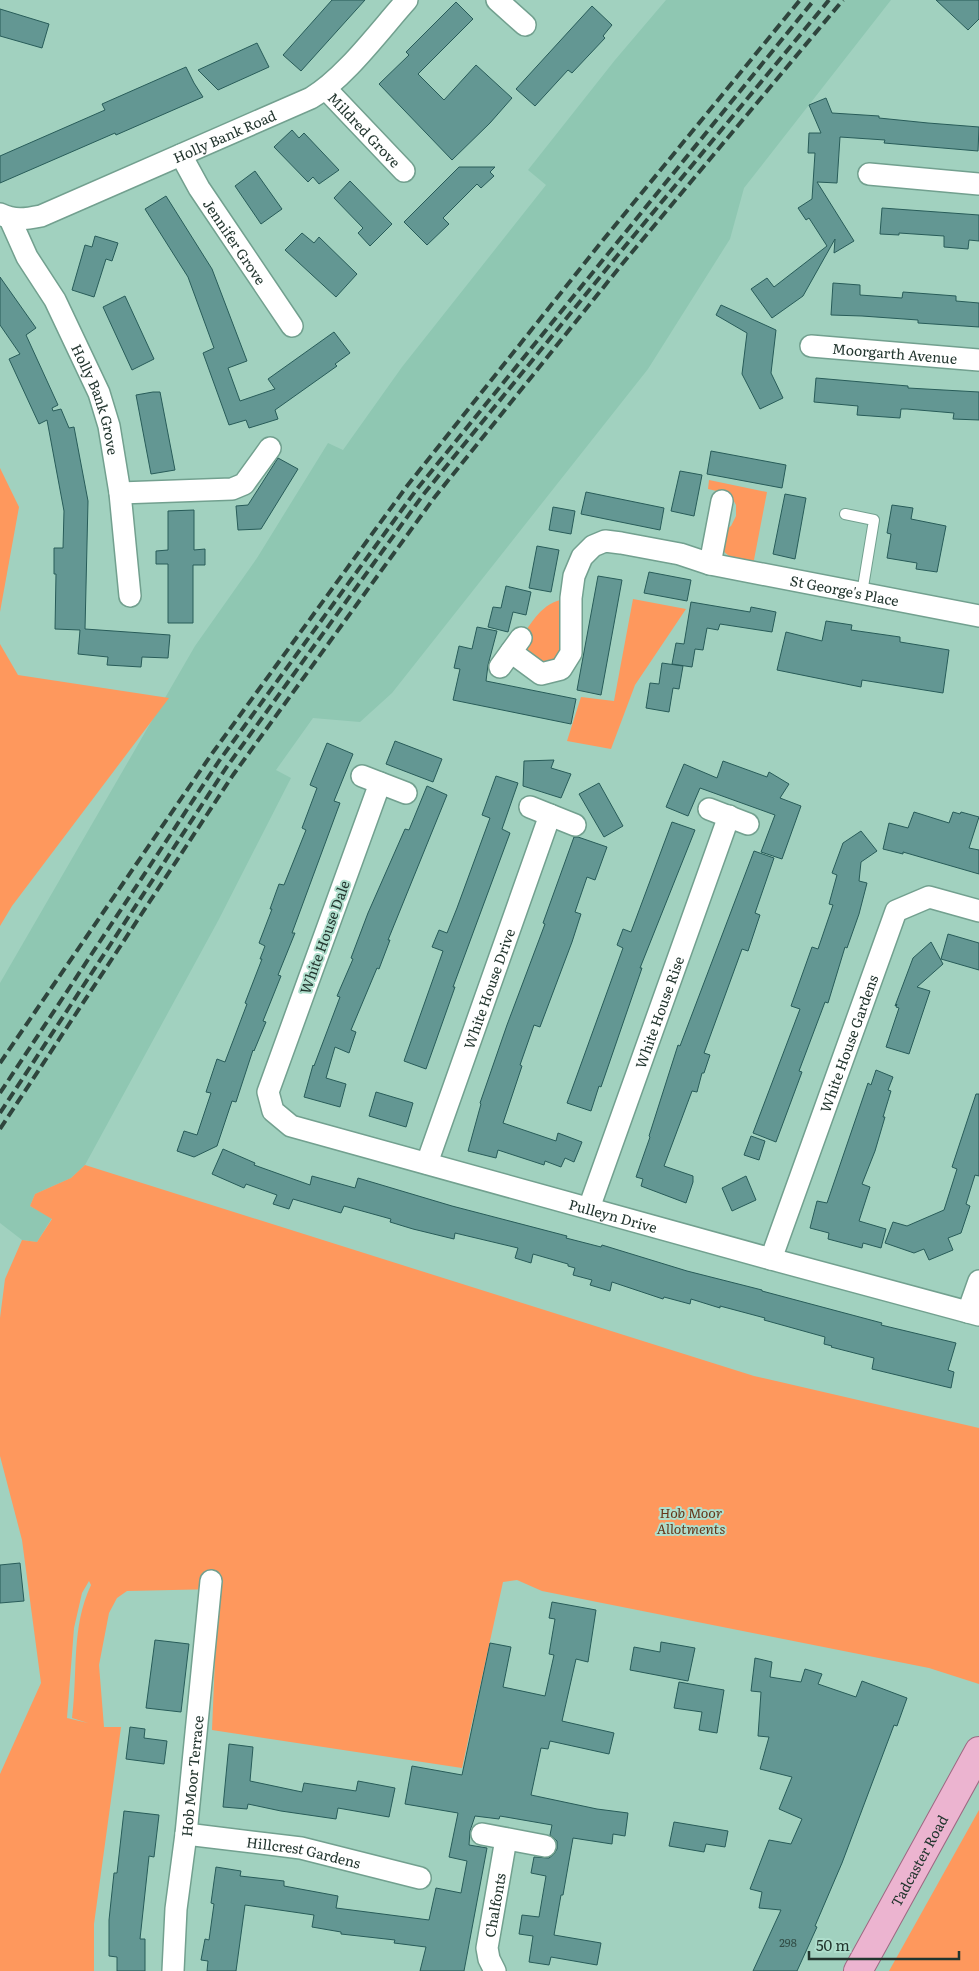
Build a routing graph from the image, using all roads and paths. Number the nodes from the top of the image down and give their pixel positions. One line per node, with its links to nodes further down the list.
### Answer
1 (407, 0): 4 (street, Holly Bank Road)
2 (497, 0): 3 (street)
3 (525, 25)
4 (326, 89): 5 (street, Holly Bank Road); 6 (street, Mildred Grove)
5 (181, 155): 9 (street, Holly Bank Road); 10 (street, Jennifer Grove)
6 (404, 171)
7 (869, 174): 8 (street)
8 (979, 184)
9 (5, 216): 14 (street, Holly Bank Grove)
10 (292, 326)
11 (811, 346): 12 (street, Moorgarth Avenue)
12 (979, 360)
13 (270, 448): 14 (street)
14 (120, 493): 19 (street, Holly Bank Grove)
15 (722, 501): 17 (street)
16 (845, 514): 18 (lane)
17 (710, 564): 18 (street, St George's Place); 21 (street, St George's Place)
18 (862, 593): 20 (street, St George's Place)
19 (130, 596)
20 (979, 616)
21 (511, 653)
22 (406, 793): 28 (street, White House Dale)
23 (530, 807): 25 (street)
24 (709, 808): 30 (street, White House Rise)
25 (550, 815): 26 (street); 29 (street, White House Drive)
26 (574, 825)
27 (979, 911): 31 (street, White House Gardens)
28 (268, 1092): 29 (street, Pulleyn Drive)
29 (427, 1163): 30 (street, Pulleyn Drive)
30 (589, 1208): 31 (street, Pulleyn Drive)
31 (771, 1259): 33 (street, Pulleyn Drive)
32 (979, 1281): 33 (street)
33 (974, 1313)
34 (210, 1581): 36 (street, Hob Moor Terrace)
35 (979, 1751): 43 (main road, Tadcaster Road)
36 (186, 1834): 40 (street, Hillcrest Gardens); 41 (street, Hob Moor Terrace)
37 (482, 1834): 38 (street)
38 (506, 1839): 39 (street); 42 (street, Chalfonts)
39 (545, 1846)
40 (420, 1878)
41 (173, 1971)
42 (495, 1971)
43 (858, 1971)

